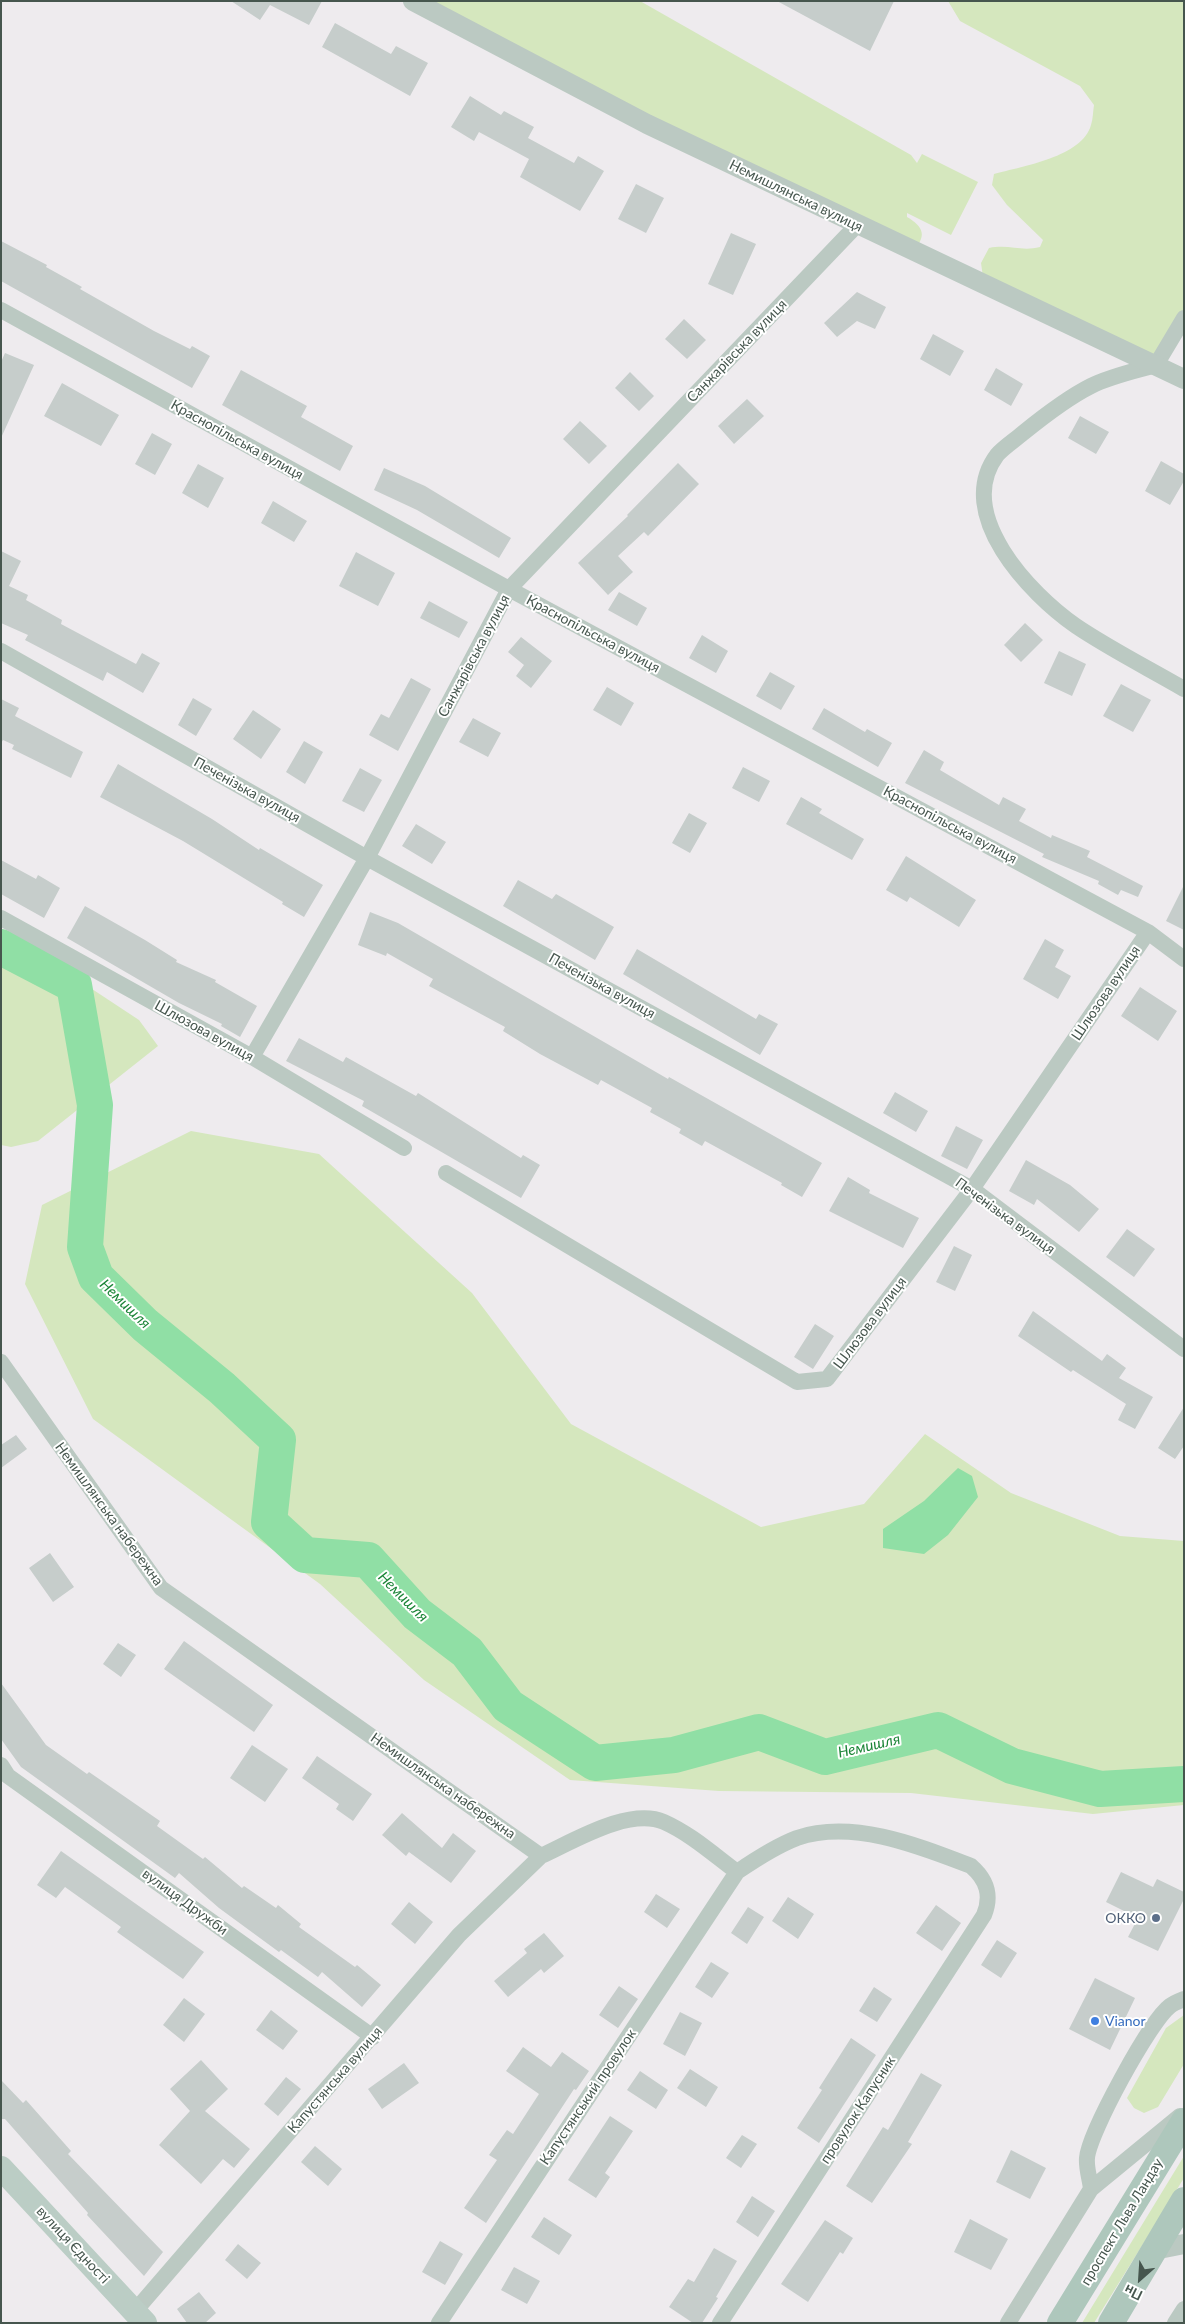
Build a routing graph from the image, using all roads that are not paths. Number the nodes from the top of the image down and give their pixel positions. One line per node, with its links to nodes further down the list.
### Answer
1 (413, 1): 2 (street, Немишлянська вулиця)
2 (857, 225): 5 (street, Немишлянська вулиця); 7 (street, Санжарівська вулиця)
3 (1, 310): 7 (street, Краснопільська вулиця)
4 (1184, 318): 5 (street)
5 (1156, 364): 6 (street, Немишлянська вулиця); 9 (street)
6 (1184, 380)
7 (509, 589): 10 (street, Санжарівська вулиця); 12 (street, Краснопільська вулиця)
8 (1, 651): 10 (street, Печенізька вулиця)
9 (1184, 689)
10 (368, 858): 14 (street, Санжарівська вулиця); 17 (street, Печенізька вулиця)
11 (1, 918): 14 (street, Шлюзова вулиця)
12 (1148, 932): 13 (street, Краснопільська вулиця); 17 (street, Шлюзова вулиця)
13 (1184, 958)
14 (252, 1057): 15 (street, Шлюзова вулиця)
15 (404, 1148)
16 (446, 1173): 17 (street, Шлюзова вулиця)
17 (972, 1189): 18 (street, Печенізька вулиця)
18 (1184, 1348)
19 (1, 1362): 21 (street, Немишлянська набережна)
20 (1, 1765): 24 (street, вулиця Дружби)
21 (542, 1856): 22 (street); 24 (street, Капустянська вулиця)
22 (738, 1872): 34 (street, Капустянський провулок); 35 (street, провулок Капусник)
23 (1184, 1999): 28 (street)
24 (373, 2037): 33 (street, Капустянська вулиця)
25 (1184, 2113): 28 (street)
26 (1184, 2121): 37 (main road, проспект Льва Ландау)
27 (1, 2168): 33 (main road, вулиця Єдності)
28 (1091, 2189): 36 (street)
29 (1184, 2200): 31 (main road)
30 (1184, 2244): 31 (street)
31 (1154, 2250): 38 (main road)
32 (1184, 2309): 39 (street)
33 (140, 2317)
34 (439, 2323)
35 (720, 2323)
36 (1008, 2323)
37 (1060, 2323)
38 (1111, 2323)
39 (1175, 2323)

